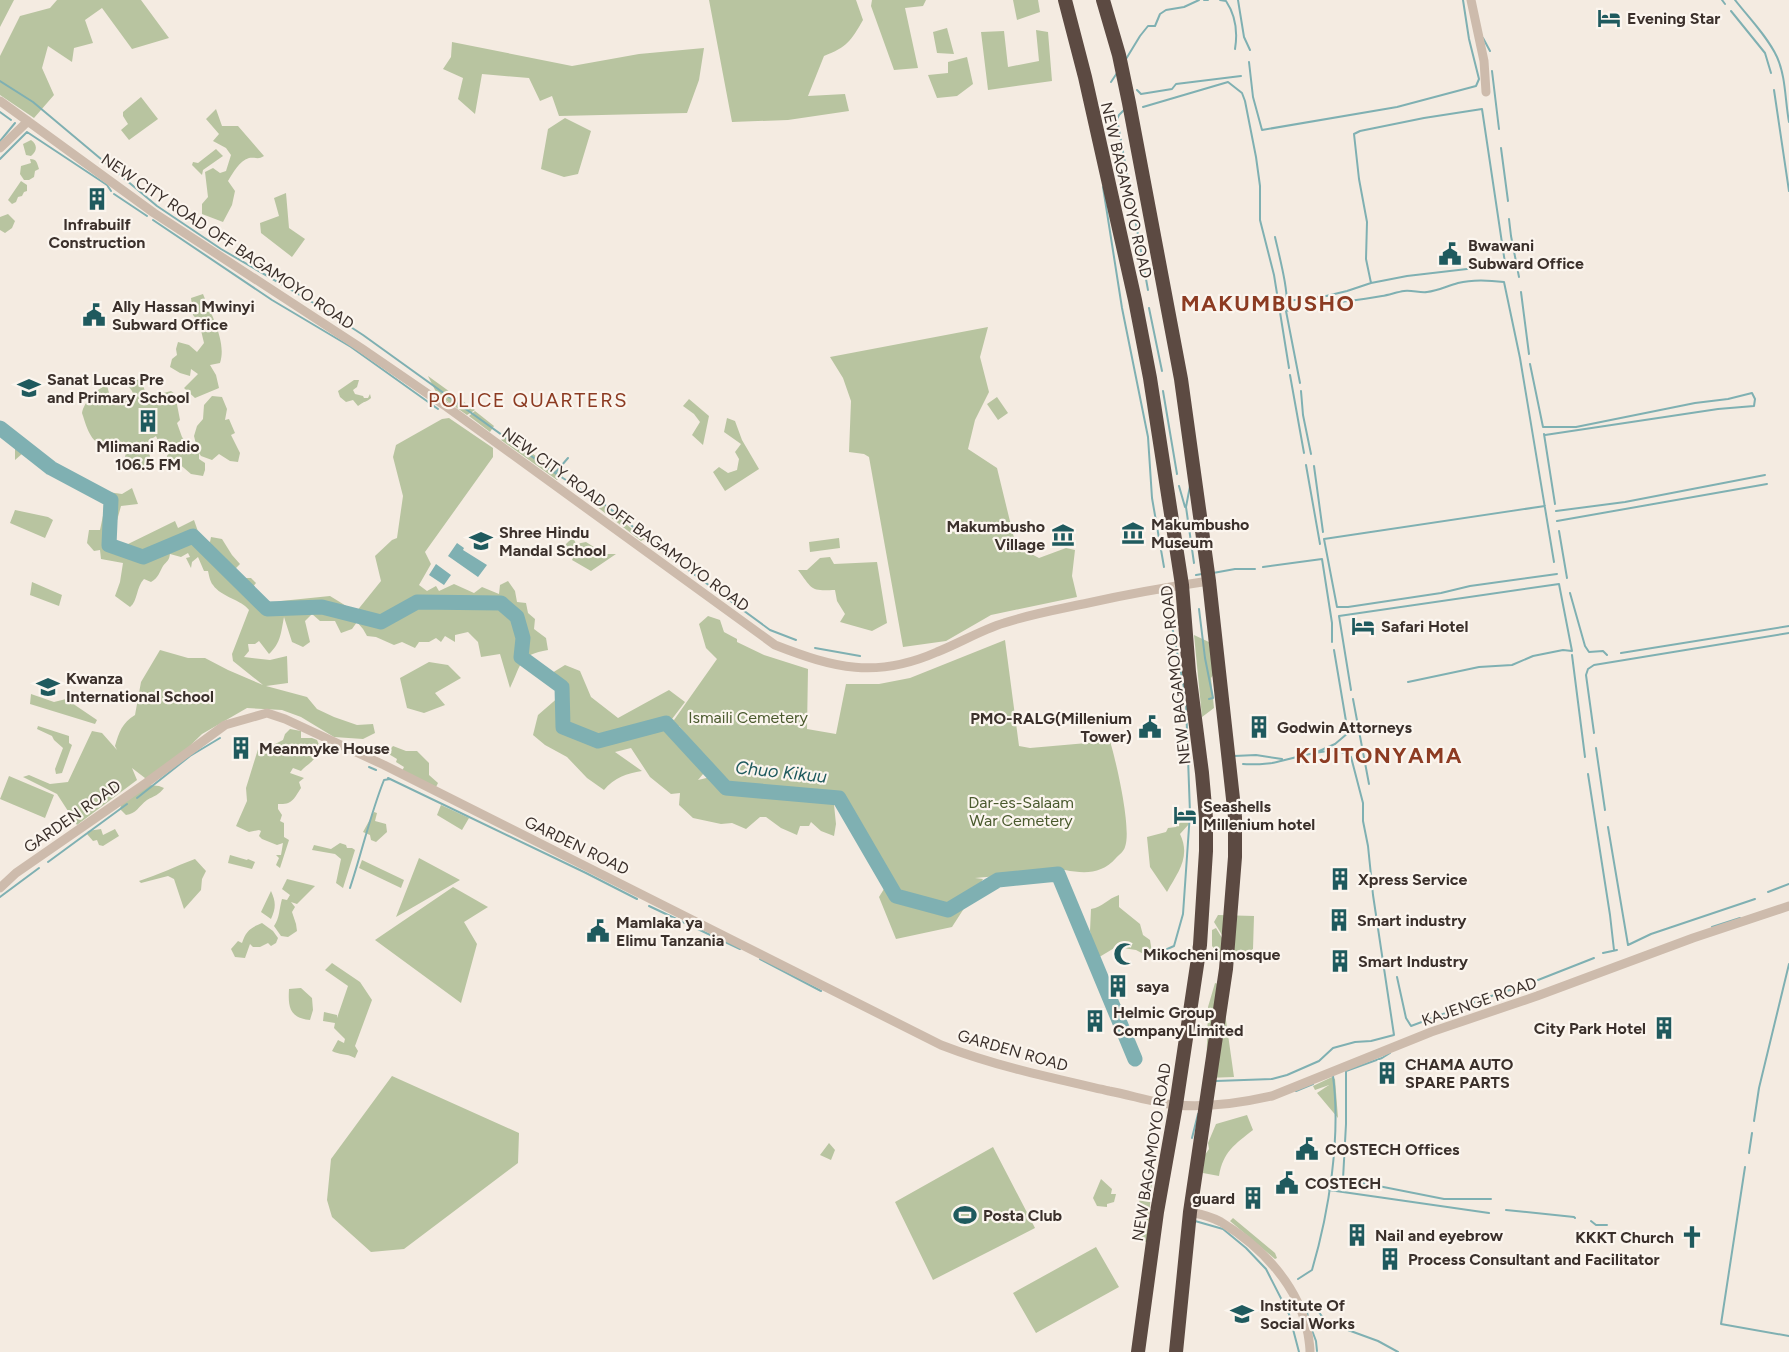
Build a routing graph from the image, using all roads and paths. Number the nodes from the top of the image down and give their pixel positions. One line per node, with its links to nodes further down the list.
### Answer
1 (1065, 0): 9 (highway, NEW BAGAMOYO ROAD)
2 (1103, 0): 8 (highway, NEW BAGAMOYO ROAD)
3 (1471, 0): 4 (street)
4 (1486, 92)
5 (0, 101): 6 (street, NEW CITY ROAD OFF BAGAMOYO ROAD)
6 (28, 121): 7 (street); 9 (street, NEW CITY ROAD OFF BAGAMOYO ROAD)
7 (0, 148)
8 (1209, 581): 9 (street, NEW CITY ROAD OFF BAGAMOYO ROAD); 13 (highway, NEW BAGAMOYO ROAD)
9 (1182, 585): 12 (highway, NEW BAGAMOYO ROAD)
10 (0, 888): 12 (street, GARDEN ROAD)
11 (1789, 906): 13 (street, KAJENGE ROAD)
12 (1176, 1105): 13 (street, KAJENGE ROAD); 15 (highway, NEW BAGAMOYO ROAD)
13 (1205, 1105): 14 (highway, NEW BAGAMOYO ROAD)
14 (1190, 1212): 16 (highway, NEW BAGAMOYO ROAD); 17 (street)
15 (1138, 1352)
16 (1176, 1352)
17 (1310, 1352)

